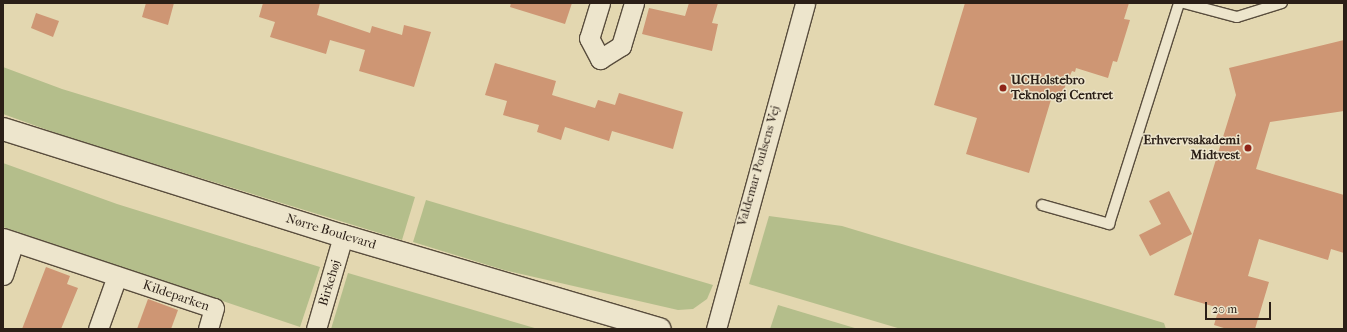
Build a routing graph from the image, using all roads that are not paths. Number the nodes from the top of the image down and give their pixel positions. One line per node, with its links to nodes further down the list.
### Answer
1 (600, 3): 2 (street)
2 (634, 3)
3 (805, 3): 17 (street, Valdemar Poulsens Vej)
4 (1179, 3): 8 (lane)
5 (1184, 3): 6 (lane)
6 (1282, 3)
7 (3, 130): 9 (street, Nørre Boulevard)
8 (1042, 205)
9 (343, 236): 15 (street, Birkehøj); 16 (street, Nørre Boulevard)
10 (8, 240): 11 (street, Kildeparken); 12 (street, Kildeparken)
11 (3, 275)
12 (117, 276): 13 (street); 14 (street, Kildeparken)
13 (98, 329)
14 (208, 329)
15 (316, 329)
16 (660, 329)
17 (716, 329)

